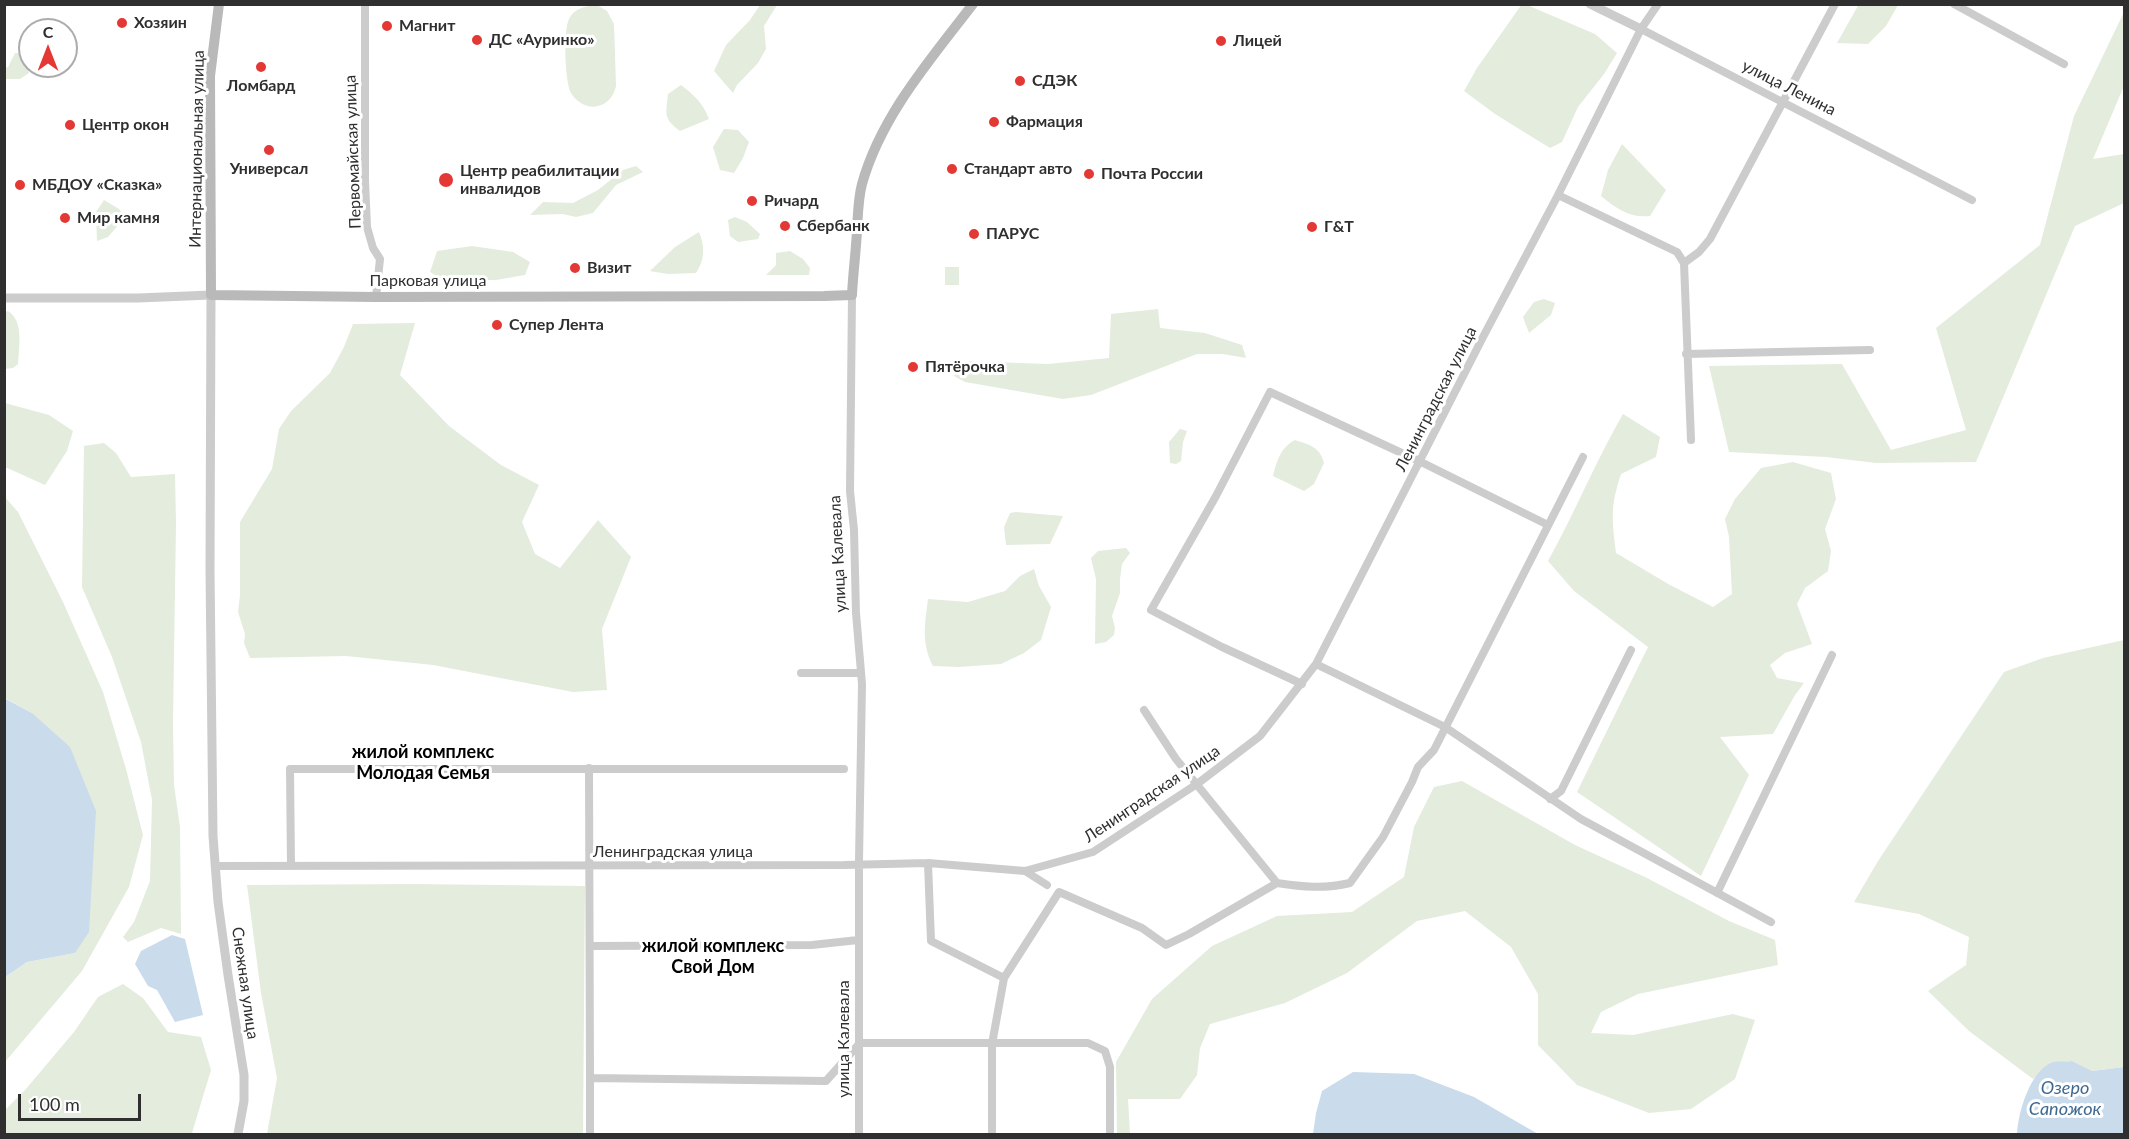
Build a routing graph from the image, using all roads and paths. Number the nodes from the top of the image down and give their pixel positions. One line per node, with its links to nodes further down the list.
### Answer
1 (219, 4): 14 (main road, Интернациональная улица)
2 (365, 4): 16 (street, Первомайская улица)
3 (973, 4): 15 (main road, улица Калевала)
4 (1590, 4): 8 (street, улица Ленина)
5 (1658, 4): 8 (street, Ленинградская улица)
6 (1835, 4): 10 (street)
7 (1953, 4): 9 (street)
8 (1641, 29): 10 (street, улица Ленина); 11 (street, Ленинградская улица)
9 (2064, 64)
10 (1784, 102): 12 (street, улица Ленина); 13 (street)
11 (1558, 195): 13 (street); 22 (street, Ленинградская улица)
12 (1972, 200)
13 (1684, 263): 19 (street)
14 (211, 295): 16 (main road, Парковая улица); 17 (street, Парковая улица); 39 (street, Снежная улица)
15 (852, 295): 16 (main road, Парковая улица); 27 (street, улица Калевала)
16 (376, 297)
17 (4, 298)
18 (1870, 351): 19 (street)
19 (1686, 354): 20 (street)
20 (1691, 440)
21 (1583, 457): 23 (street)
22 (1419, 461): 23 (street); 26 (street, Ленинградская улица); 29 (street)
23 (1548, 525): 31 (street)
24 (1631, 650): 35 (street)
25 (1832, 655): 44 (street)
26 (1316, 664): 29 (street, Ленинградская улица); 31 (street)
27 (861, 672): 28 (street); 33 (street, улица Калевала)
28 (801, 674)
29 (1302, 684): 34 (street, Ленинградская улица)
30 (1144, 710): 34 (street)
31 (1445, 728): 35 (street); 42 (street)
32 (590, 768): 33 (street); 37 (street); 40 (street)
33 (860, 772): 38 (street, улица Калевала)
34 (1197, 784): 41 (street, Ленинградская улица); 42 (street)
35 (1550, 799): 44 (street)
36 (928, 863): 38 (street, Ленинградская улица); 41 (street, Ленинградская улица); 48 (street)
37 (590, 865): 38 (street, Ленинградская улица); 40 (street, Ленинградская улица); 47 (street)
38 (859, 865): 46 (street, улица Калевала)
39 (215, 866): 40 (street, Ленинградская улица); 52 (street, Снежная улица)
40 (291, 866)
41 (1025, 871): 43 (street)
42 (1277, 883): 48 (street)
43 (1047, 885)
44 (1717, 893): 45 (street)
45 (1772, 922)
46 (858, 940): 47 (street); 49 (street, улица Калевала)
47 (590, 946): 51 (street)
48 (1004, 978): 50 (street)
49 (860, 1043): 50 (street); 51 (street); 54 (street, улица Калевала)
50 (992, 1044): 55 (street); 56 (street)
51 (590, 1078): 53 (street)
52 (238, 1134)
53 (590, 1134)
54 (859, 1134)
55 (992, 1134)
56 (1110, 1134)

